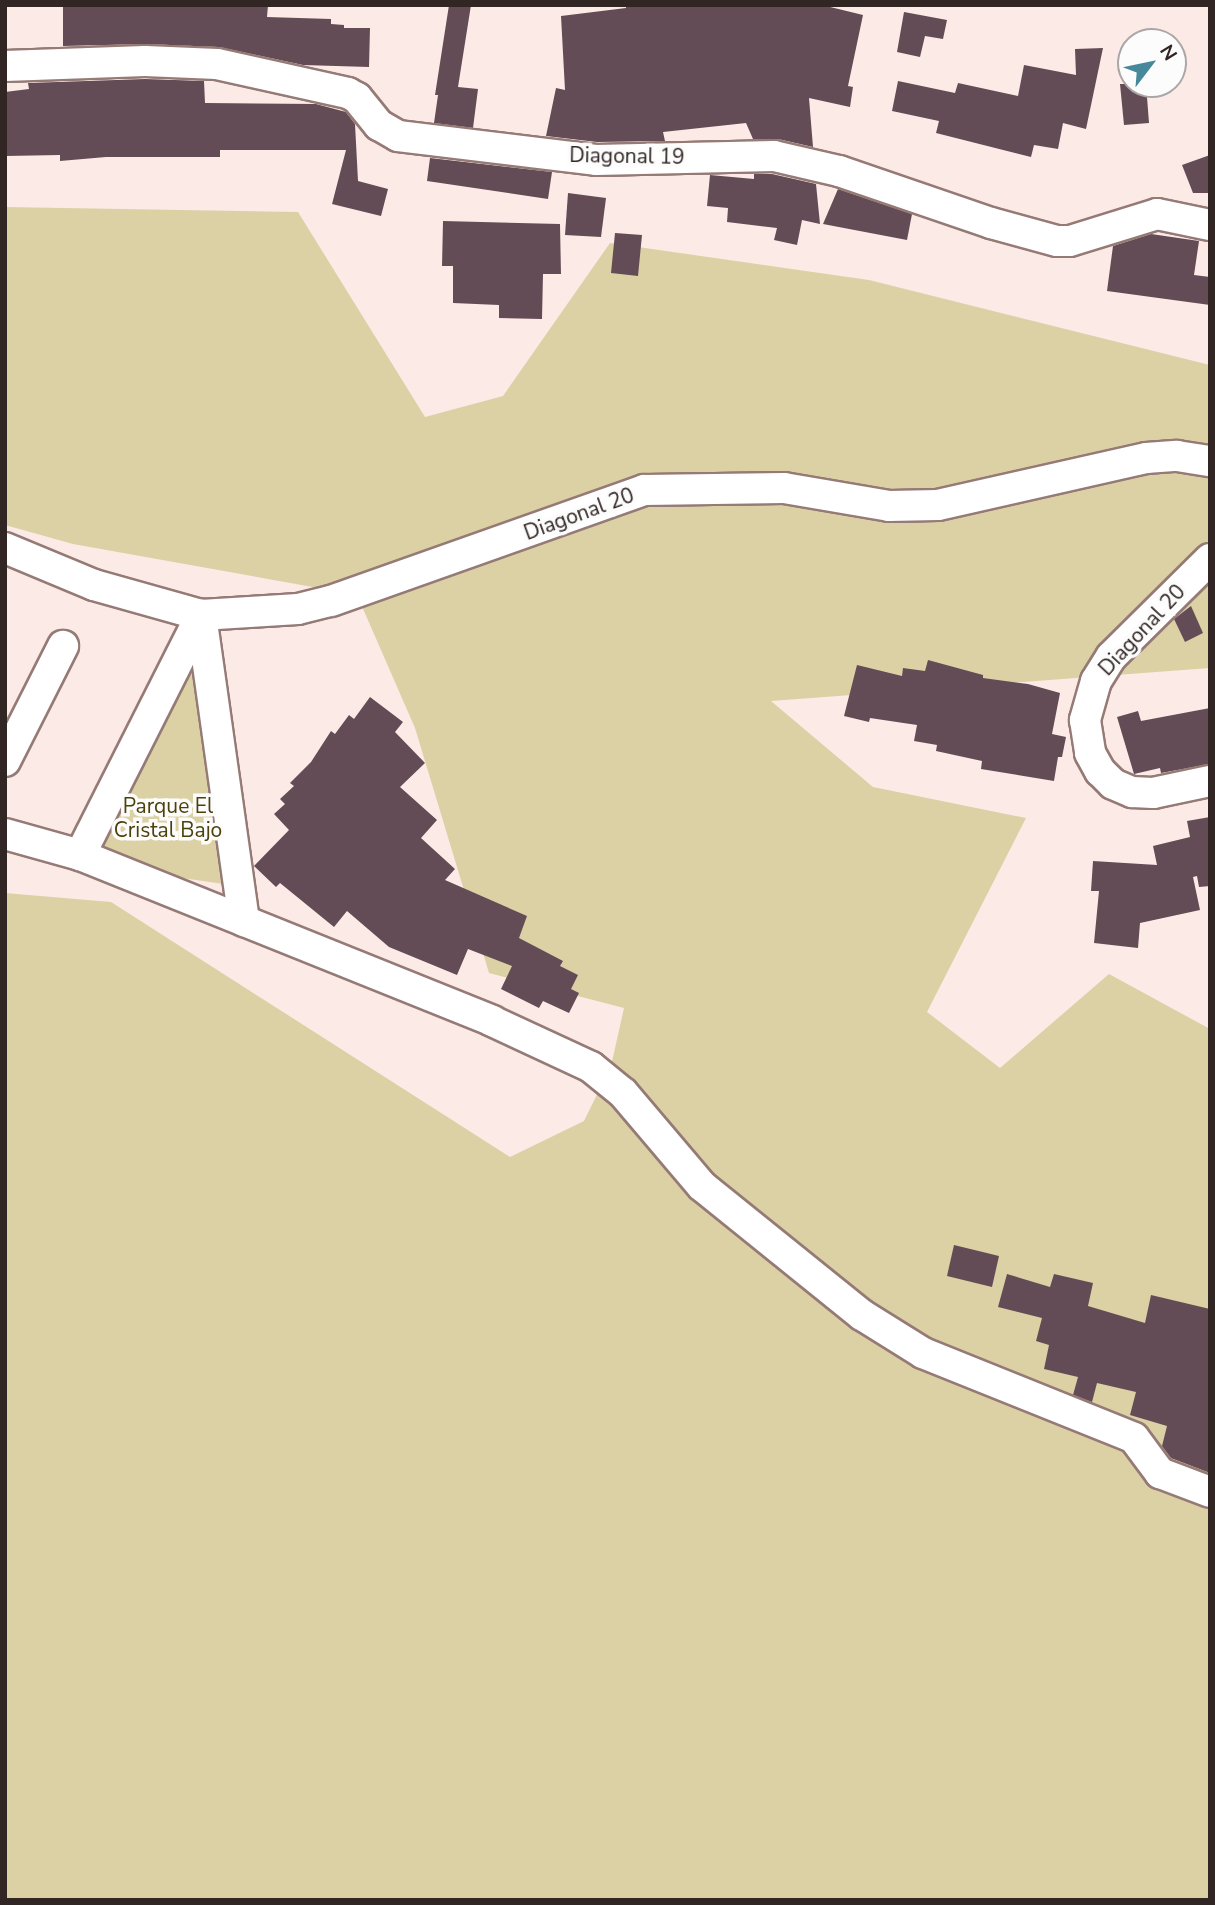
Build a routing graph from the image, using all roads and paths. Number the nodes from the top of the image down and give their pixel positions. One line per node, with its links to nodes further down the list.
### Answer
1 (5, 66): 2 (street, Diagonal 19)
2 (1210, 225)
3 (1210, 461): 6 (street, Diagonal 20)
4 (5, 548): 6 (street, Diagonal 20)
5 (1210, 559): 9 (street, Diagonal 20)
6 (201, 615): 11 (street); 12 (street)
7 (63, 646): 8 (street)
8 (5, 761)
9 (1210, 782)
10 (5, 834): 11 (street)
11 (80, 855): 12 (street)
12 (244, 921): 13 (street)
13 (1210, 1492)

